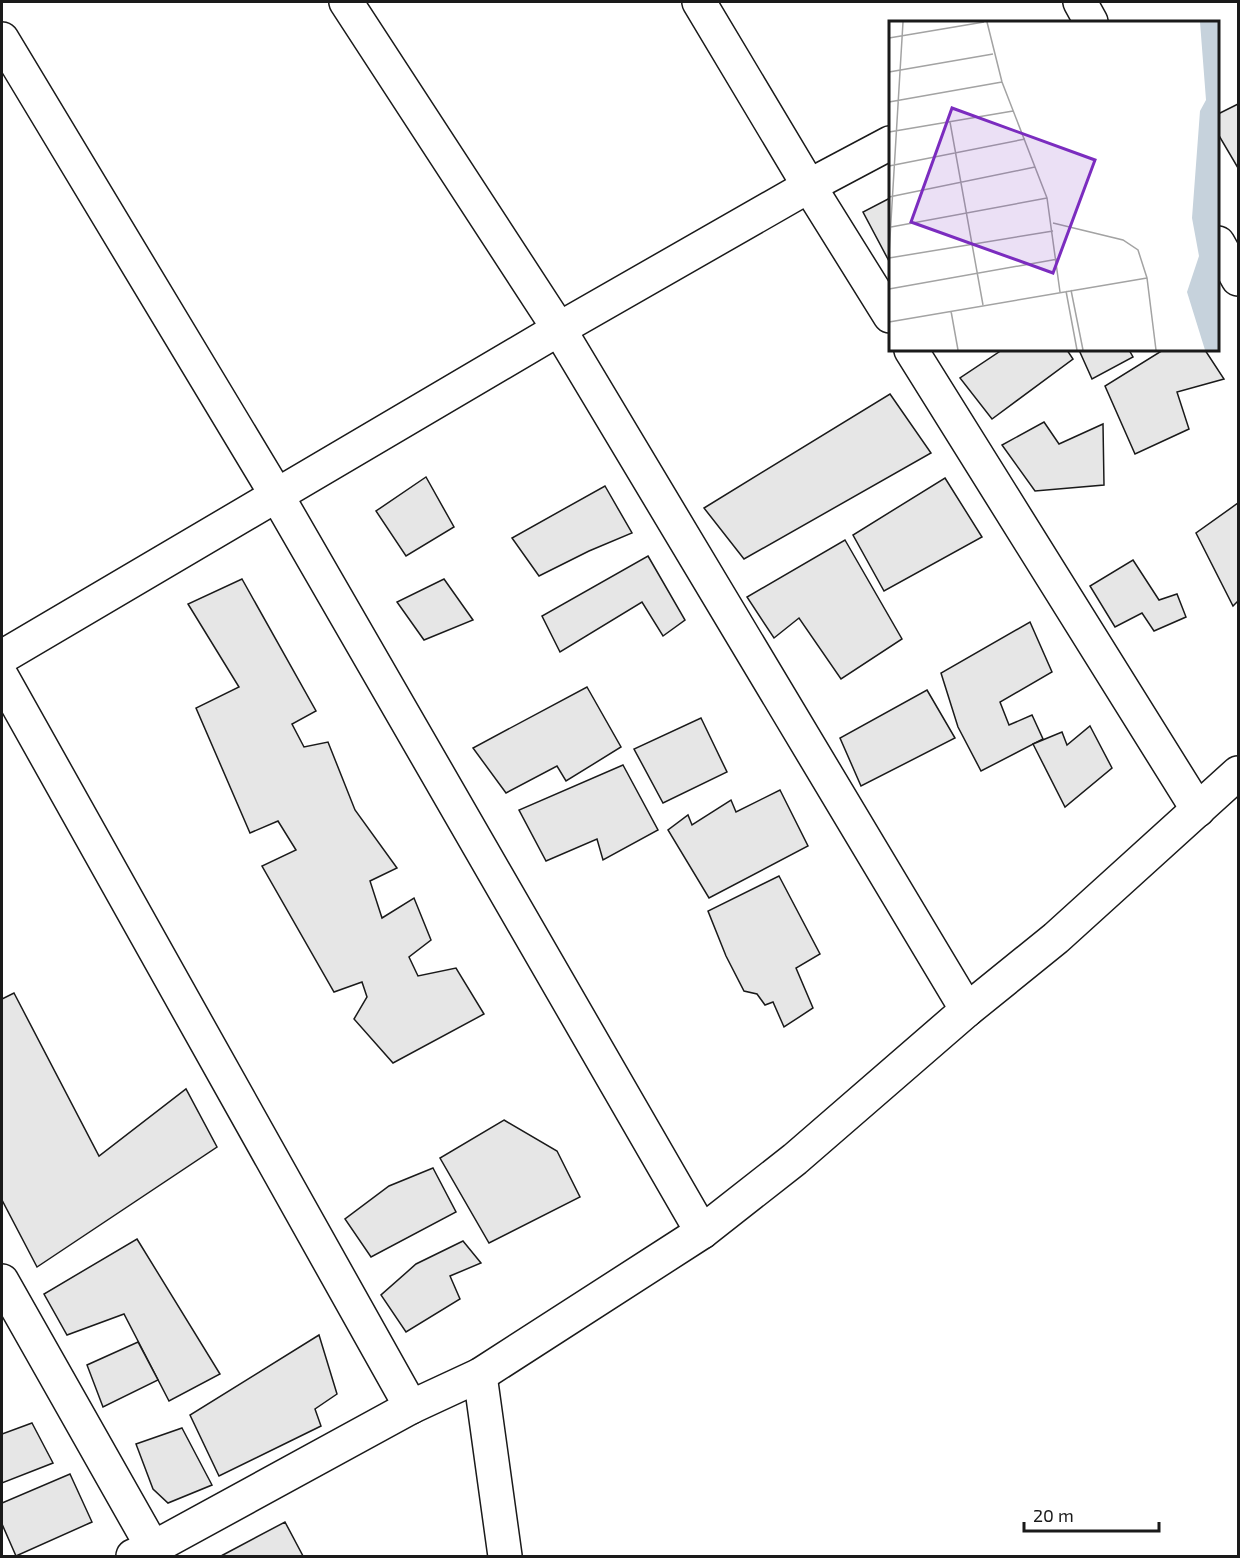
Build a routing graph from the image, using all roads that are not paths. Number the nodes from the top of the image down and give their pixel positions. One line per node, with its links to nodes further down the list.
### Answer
1 (346, 2): 11 (street)
2 (699, 2): 7 (street)
3 (1080, 2): 4 (street)
4 (1090, 21)
5 (2, 39): 13 (street)
6 (889, 144): 7 (street)
7 (809, 186): 10 (street); 11 (street)
8 (1219, 245): 9 (street)
9 (1239, 279)
10 (889, 313)
11 (559, 329): 13 (street); 18 (street)
12 (912, 351): 17 (street)
13 (276, 494): 14 (street); 19 (street)
14 (2, 657)
15 (2, 677): 22 (street)
16 (1239, 773): 17 (street)
17 (1198, 810): 18 (street)
18 (966, 1010): 19 (street)
19 (702, 1232): 21 (street)
20 (2, 1281): 23 (street)
21 (480, 1375): 22 (street); 24 (street)
22 (411, 1407): 23 (street)
23 (143, 1552)
24 (505, 1557)

